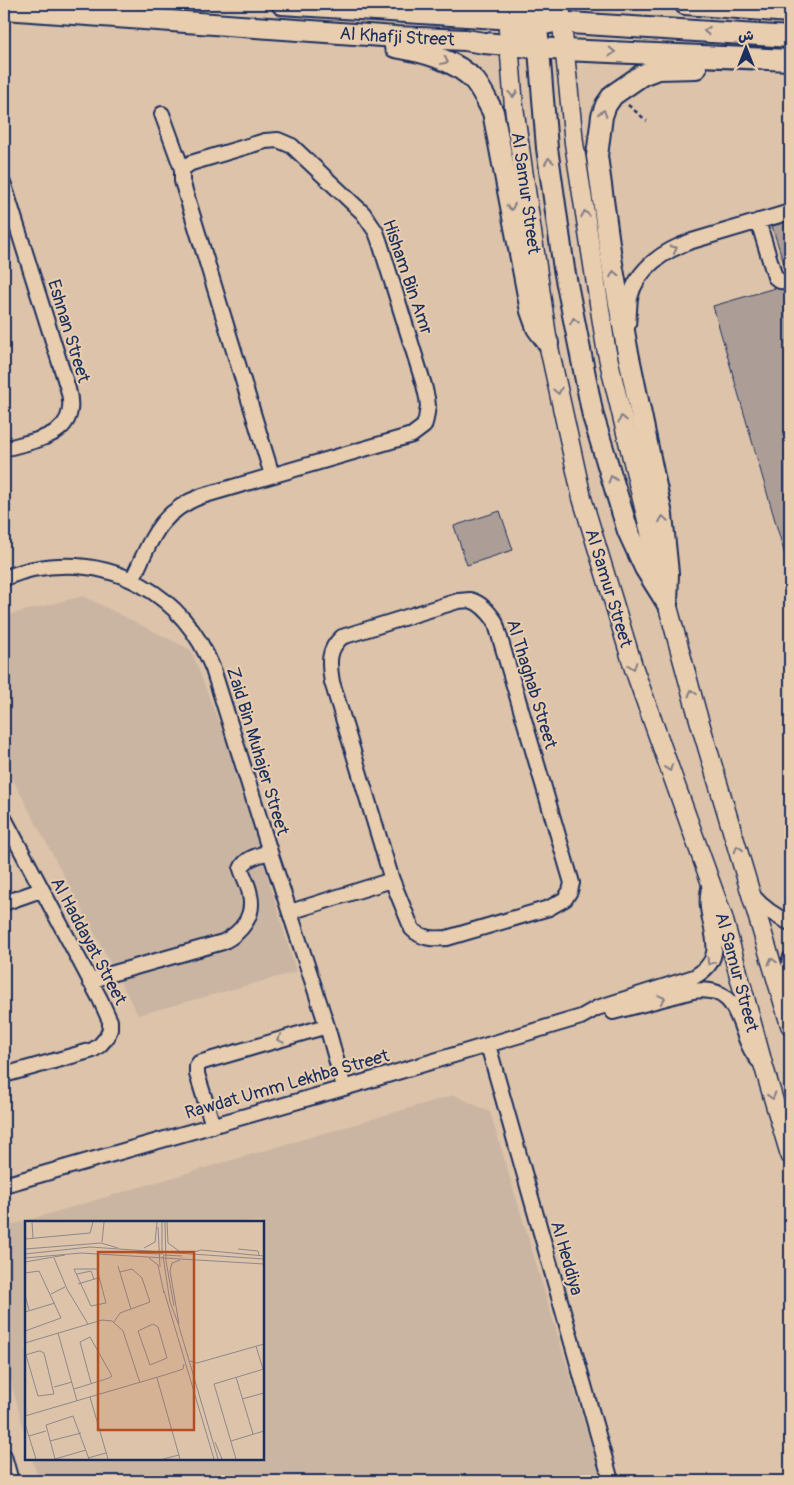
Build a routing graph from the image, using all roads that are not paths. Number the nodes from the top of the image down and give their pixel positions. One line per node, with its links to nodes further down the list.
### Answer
1 (282, 4): 7 (highway)
2 (552, 4): 9 (highway)
3 (685, 4): 4 (highway)
4 (720, 5): 5 (highway)
5 (780, 8)
6 (4, 9): 10 (highway, Al Khafji Street)
7 (507, 11): 9 (highway); 12 (main road, Al Samur Street)
8 (561, 13): 9 (highway); 11 (highway, one-way to 8); 14 (main road, Al Samur Street)
9 (532, 15): 12 (highway); 13 (highway); 14 (highway)
10 (105, 16): 12 (highway, Al Khafji Street); 23 (highway, one-way to 23)
11 (790, 37)
12 (509, 46): 13 (highway, Al Khafji Street); 23 (main road, Al Samur Street, one-way to 23)
13 (539, 48): 14 (highway, Al Khafji Street); 29 (highway, one-way to 13)
14 (564, 50): 15 (highway, Al Khafji Street, one-way to 15); 29 (main road, Al Samur Street, one-way to 14)
15 (767, 58): 16 (highway, Al Khafji Street); 24 (highway, one-way to 15)
16 (790, 60)
17 (162, 114): 18 (street)
18 (182, 169): 26 (street); 26 (street, Hisham Bin Amr)
19 (4, 185): 25 (street, Eshnan Street)
20 (790, 212): 21 (street)
21 (758, 221): 22 (street); 24 (street, one-way to 21)
22 (790, 282)
23 (548, 343): 33 (main road, Al Samur Street, one-way to 33)
24 (627, 348): 29 (highway, one-way to 24)
25 (4, 449)
26 (272, 475): 28 (street, Hisham Bin Amr)
27 (4, 578): 28 (street, Zaid Bin Muhajer Street)
28 (132, 580): 31 (street, Zaid Bin Muhajer Street)
29 (668, 603): 35 (main road, Al Samur Street, one-way to 29)
30 (4, 818): 34 (street, Al Haddayat Street)
31 (270, 852): 37 (street, Zaid Bin Muhajer Street); 40 (street)
32 (392, 880): 32 (street, Al Thaghab Street); 37 (street)
33 (711, 881): 42 (street, Rawdat Umm Lekhba Street, one-way to 42); 46 (main road, Al Samur Street)
34 (41, 890): 36 (street); 40 (street, Al Haddayat Street)
35 (753, 896): 38 (street); 43 (main road, Al Samur Street, one-way to 35)
36 (4, 903)
37 (290, 912): 44 (street, Zaid Bin Muhajer Street)
38 (790, 923)
39 (790, 959): 41 (street)
40 (90, 982): 47 (street, Al Haddayat Street)
41 (790, 994)
42 (581, 1017): 45 (street, Rawdat Umm Lekhba Street); 46 (street, Rawdat Umm Lekhba Street, one-way to 46)
43 (790, 1025)
44 (327, 1026): 48 (street, Zaid Bin Muhajer Street); 49 (street, one-way to 49)
45 (488, 1045): 48 (street, Rawdat Umm Lekhba Street); 54 (street, Al Heddiya)
46 (763, 1064): 50 (main road, Al Samur Street, one-way to 50)
47 (4, 1075)
48 (344, 1088): 49 (street, Rawdat Umm Lekhba Street)
49 (213, 1126): 51 (street, Rawdat Umm Lekhba Street)
50 (790, 1155)
51 (4, 1185)
52 (4, 1456): 53 (street)
53 (11, 1481)
54 (611, 1481)

